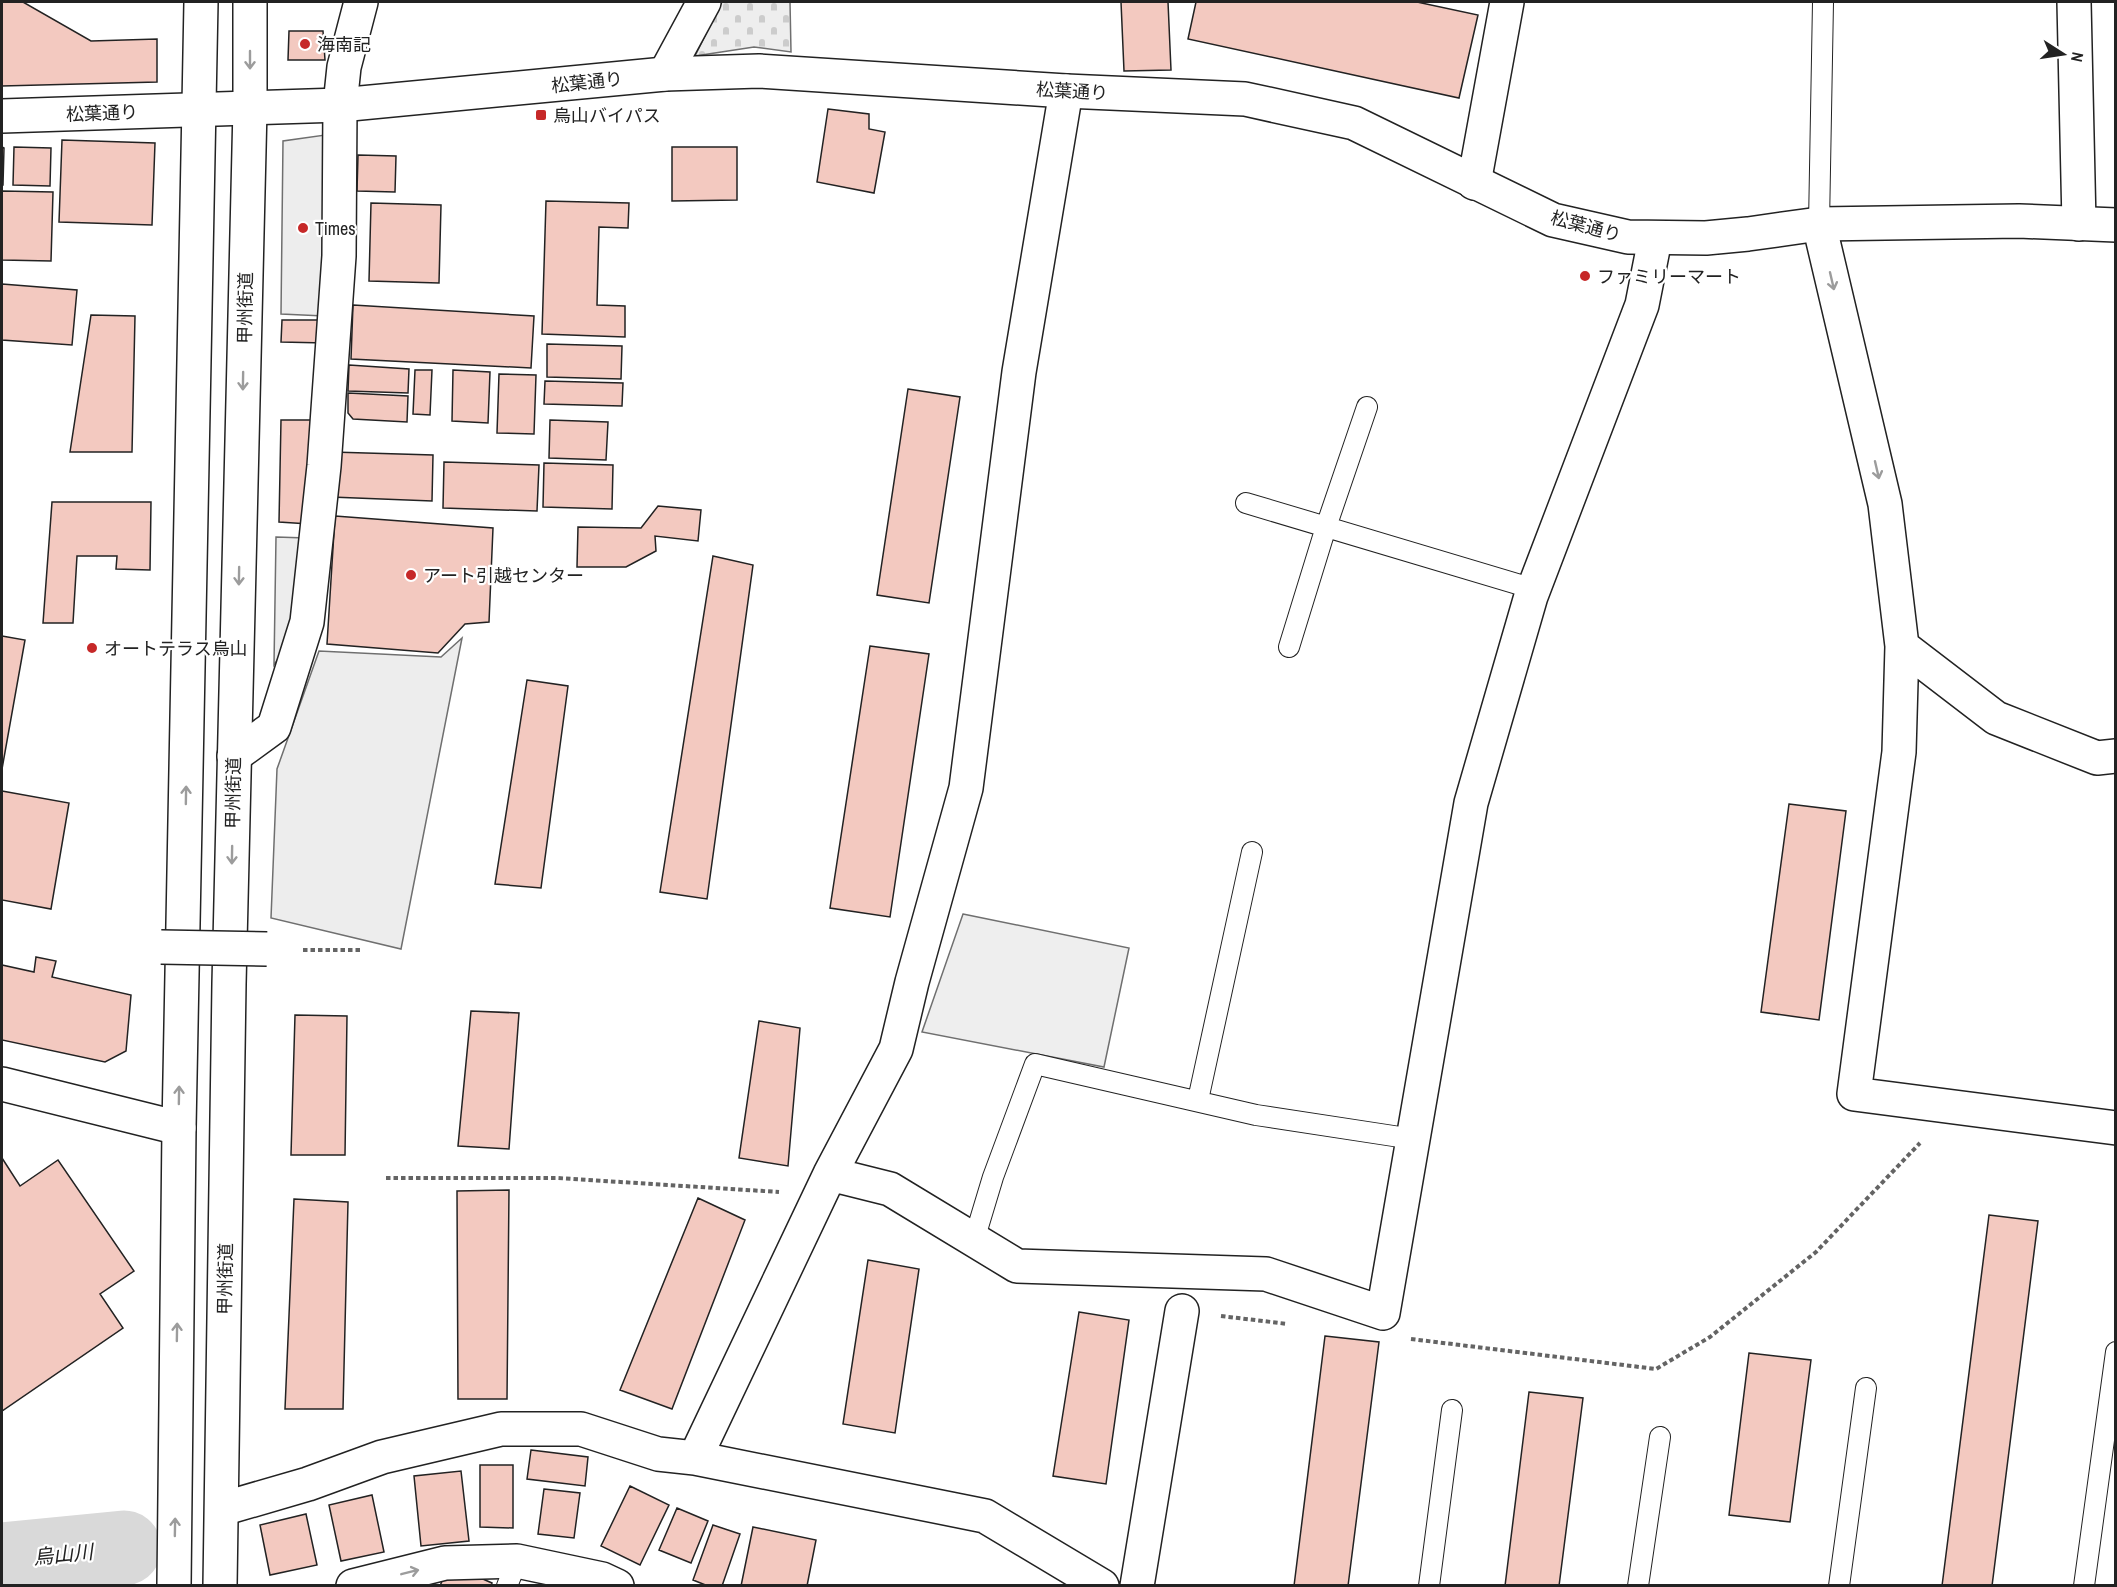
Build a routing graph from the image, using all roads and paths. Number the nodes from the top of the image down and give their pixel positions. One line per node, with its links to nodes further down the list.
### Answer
1 (201, 2): 12 (main road)
2 (250, 2): 11 (main road, 甲州街道, one-way to 11)
3 (361, 2): 10 (main road)
4 (705, 2): 8 (main road)
5 (1507, 2): 14 (main road)
6 (1823, 2): 15 (lane)
7 (2074, 2): 16 (main road)
8 (665, 74): 9 (main road, 松葉通り); 10 (main road, 松葉通り)
9 (1066, 91): 14 (main road, 松葉通り); 36 (main road)
10 (340, 105): 11 (main road, 松葉通り); 25 (main road)
11 (250, 108): 12 (main road, 松葉通り); 25 (main road, 甲州街道, one-way to 25)
12 (201, 109): 13 (main road, 松葉通り); 33 (main road, one-way to 12)
13 (2, 116)
14 (1474, 183): 18 (main road, 松葉通り)
15 (1819, 224): 16 (main road, 松葉通り); 18 (main road, 松葉通り); 23 (main road, one-way to 23)
16 (2079, 224): 17 (main road, 松葉通り)
17 (2115, 225)
18 (1654, 239): 22 (main road)
19 (1367, 407): 21 (lane)
20 (1246, 503): 21 (lane)
21 (1326, 527): 22 (lane); 24 (lane)
22 (1534, 590): 35 (main road)
23 (1902, 646): 26 (main road); 34 (main road)
24 (1289, 647)
25 (234, 756): 44 (main road, 甲州街道, one-way to 44)
26 (2115, 756)
27 (1252, 852): 32 (lane)
28 (160, 947): 29 (main road, bridge)
29 (267, 949): 30 (path)
30 (362, 950)
31 (2, 1084): 33 (main road)
32 (1198, 1100): 35 (lane); 37 (lane)
33 (179, 1128): 46 (main road, one-way to 33)
34 (2115, 1128)
35 (1413, 1139): 37 (main road)
36 (830, 1174): 37 (main road); 43 (main road)
37 (974, 1240)
38 (1182, 1311): 51 (main road)
39 (2115, 1352): 55 (lane)
40 (1866, 1388): 54 (lane)
41 (1452, 1410): 52 (lane)
42 (1660, 1437): 53 (lane)
43 (695, 1458): 44 (main road); 50 (main road)
44 (222, 1509): 47 (main road, 甲州街道)
45 (512, 1573): 48 (main road, one-way to 45); 49 (main road)
46 (174, 1586)
47 (220, 1586)
48 (353, 1586)
49 (617, 1586)
50 (1102, 1586)
51 (1137, 1586)
52 (1429, 1586)
53 (1638, 1586)
54 (1839, 1586)
55 (2084, 1586)

